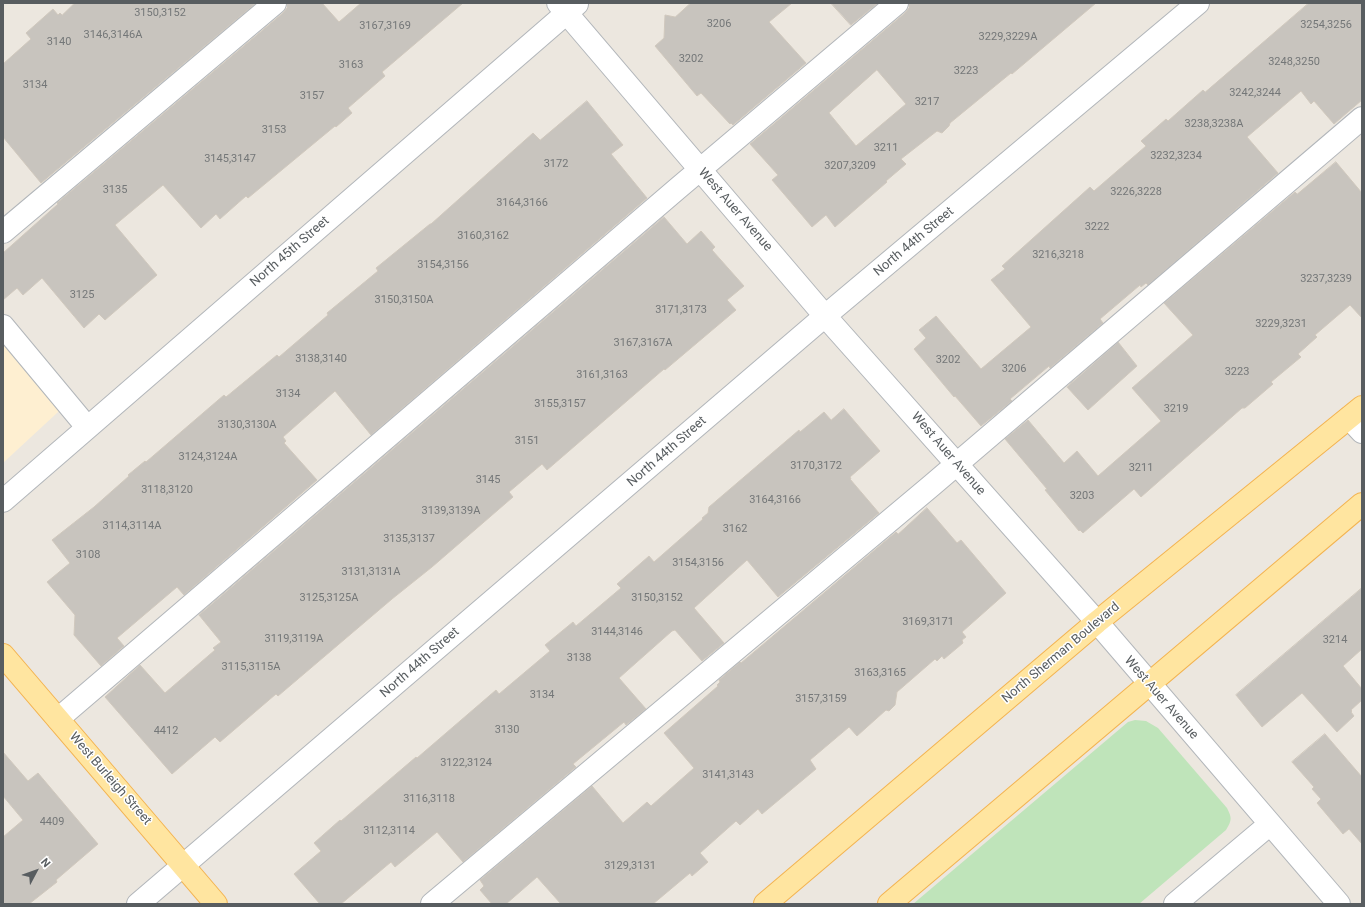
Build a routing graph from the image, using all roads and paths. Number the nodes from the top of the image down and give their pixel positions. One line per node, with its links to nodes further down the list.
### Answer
1 (275, 3): 7 (street)
2 (897, 3): 6 (street)
3 (1198, 3): 8 (street, North 44th Street)
4 (568, 6): 6 (street, West Auer Avenue); 11 (street, North 45th Street)
5 (1362, 118): 12 (street)
6 (700, 169): 8 (street, West Auer Avenue); 18 (street)
7 (3, 232)
8 (826, 316): 12 (street, West Auer Avenue); 20 (street, North 44th Street)
9 (3, 326): 11 (street)
10 (1358, 419): 15 (main road, North Sherman Boulevard)
11 (87, 427): 13 (street, North 45th Street)
12 (956, 464): 15 (street, West Auer Avenue); 23 (street)
13 (3, 501)
14 (1362, 504): 17 (main road)
15 (1096, 622): 17 (street, West Auer Avenue); 24 (main road, North Sherman Boulevard)
16 (3, 655): 18 (main road, West Burleigh Street)
17 (1150, 684): 19 (street, West Auer Avenue); 25 (main road)
18 (58, 719): 20 (main road, West Burleigh Street)
19 (1270, 824): 26 (street); 27 (street, West Auer Avenue)
20 (183, 866): 21 (street, North 44th Street); 22 (main road, West Burleigh Street)
21 (138, 904)
22 (216, 904)
23 (432, 904)
24 (765, 904)
25 (889, 904)
26 (1175, 904)
27 (1339, 904)

